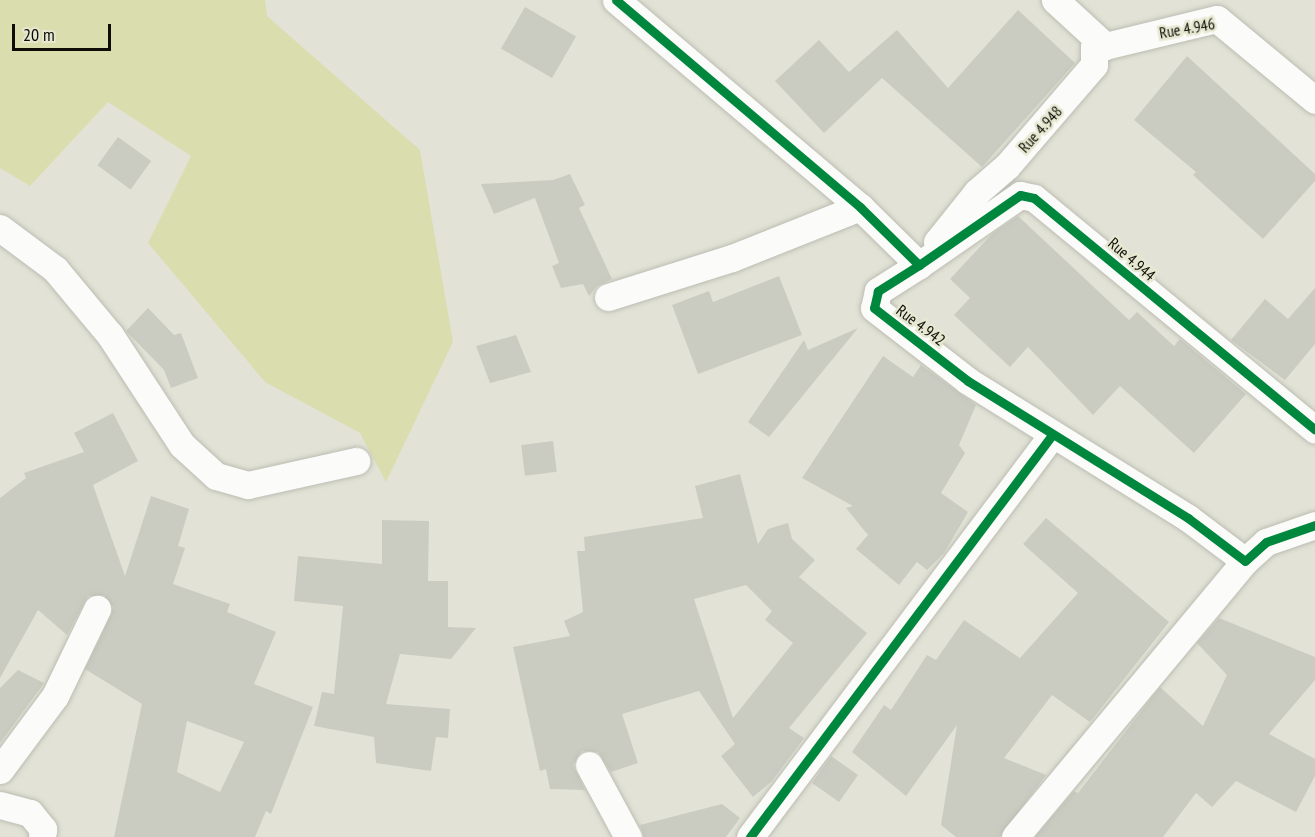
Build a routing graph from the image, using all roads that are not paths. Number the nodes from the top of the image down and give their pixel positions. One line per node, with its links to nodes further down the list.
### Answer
1 (616, 0): 5 (street)
2 (1055, 0): 3 (street)
3 (1105, 46): 4 (street, Rue 4.946); 7 (street, Rue 4.948)
4 (1315, 100)
5 (860, 207): 7 (street); 8 (street)
6 (0, 228): 11 (street)
7 (919, 265): 9 (street, Rue 4.944); 10 (street, Rue 4.942)
8 (608, 297)
9 (1315, 430)
10 (1052, 435): 13 (street, Rue 4.942); 20 (street)
11 (356, 461)
12 (1315, 525): 13 (street)
13 (1245, 561): 21 (street)
14 (97, 609): 16 (street)
15 (589, 765): 19 (street)
16 (0, 770)
17 (0, 804): 18 (street)
18 (42, 837)
19 (628, 837)
20 (750, 837)
21 (1015, 837)

